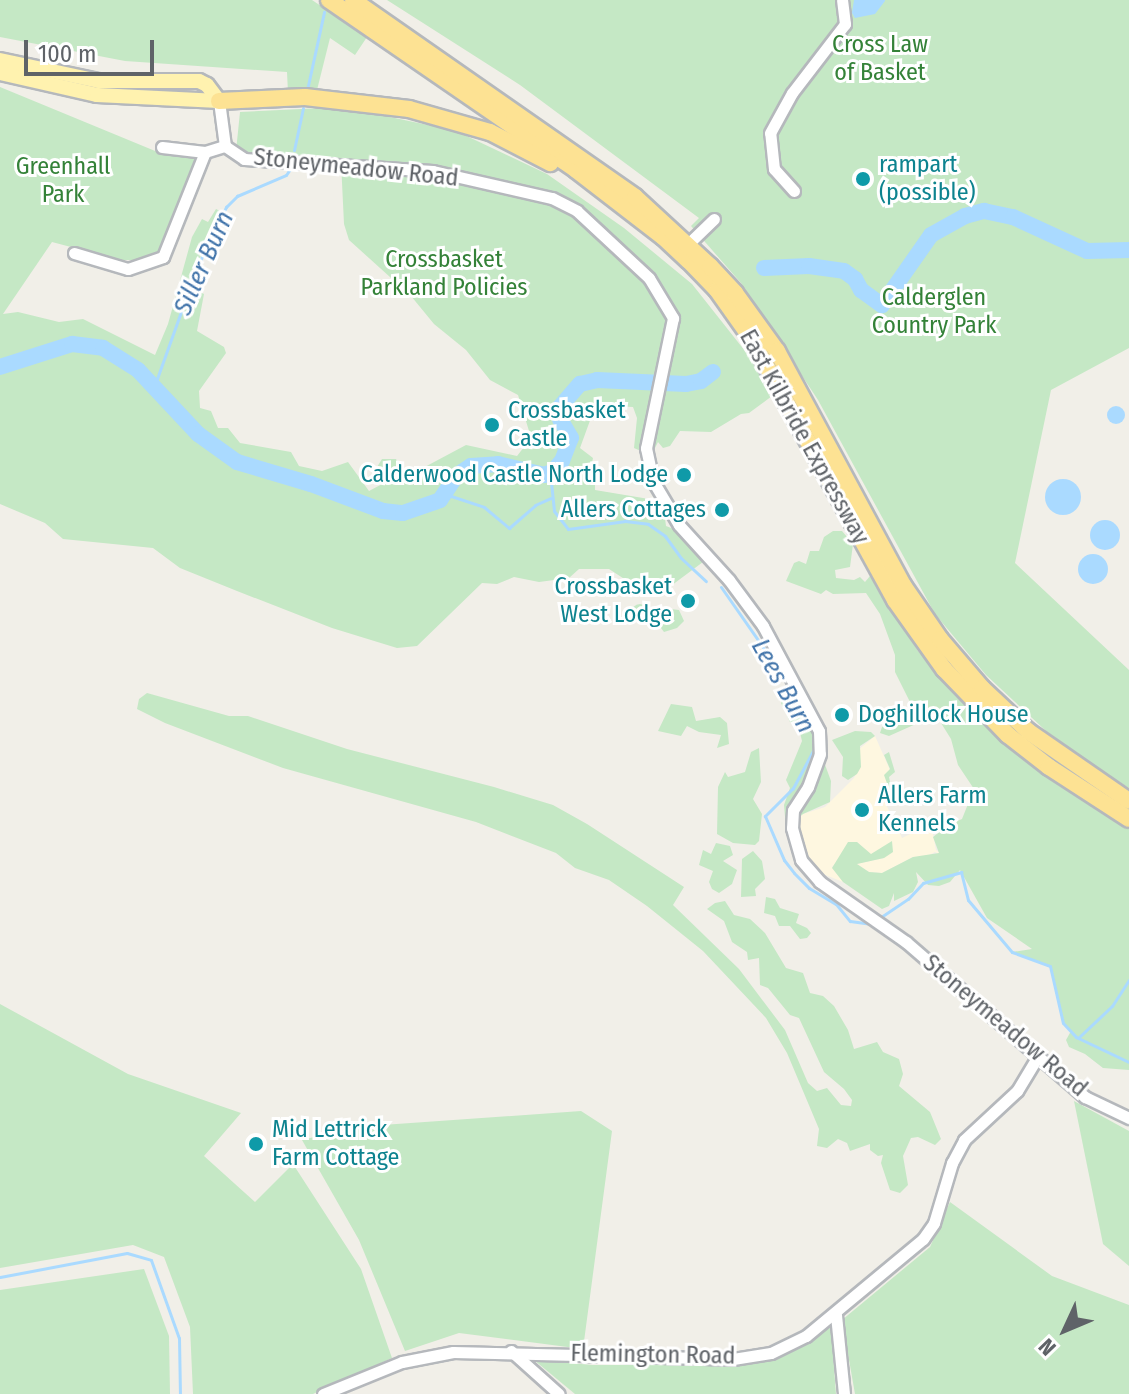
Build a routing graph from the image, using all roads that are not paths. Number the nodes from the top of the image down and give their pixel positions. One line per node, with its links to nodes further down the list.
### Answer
1 (329, 0): 11 (highway, East Kilbride Expressway)
2 (353, 0): 13 (highway, East Kilbride Expressway)
3 (842, 0): 10 (street)
4 (0, 60): 6 (main road)
5 (0, 73): 6 (main road)
6 (219, 101): 7 (street, Stoneymeadow Road); 11 (highway)
7 (225, 146): 9 (street); 17 (street, Stoneymeadow Road)
8 (162, 147): 9 (street)
9 (205, 152): 14 (street)
10 (794, 191)
11 (608, 194): 16 (highway, East Kilbride Expressway)
12 (714, 219): 13 (street)
13 (688, 244): 15 (highway, East Kilbride Expressway)
14 (74, 253)
15 (1129, 801)
16 (1129, 819)
17 (1037, 1058): 18 (street, Stoneymeadow Road); 19 (street, Flemington Road)
18 (1129, 1118)
19 (836, 1315): 20 (street, Flemington Road); 23 (street)
20 (511, 1351): 21 (street, Flemington Road); 22 (street)
21 (323, 1394)
22 (559, 1394)
23 (844, 1394)

